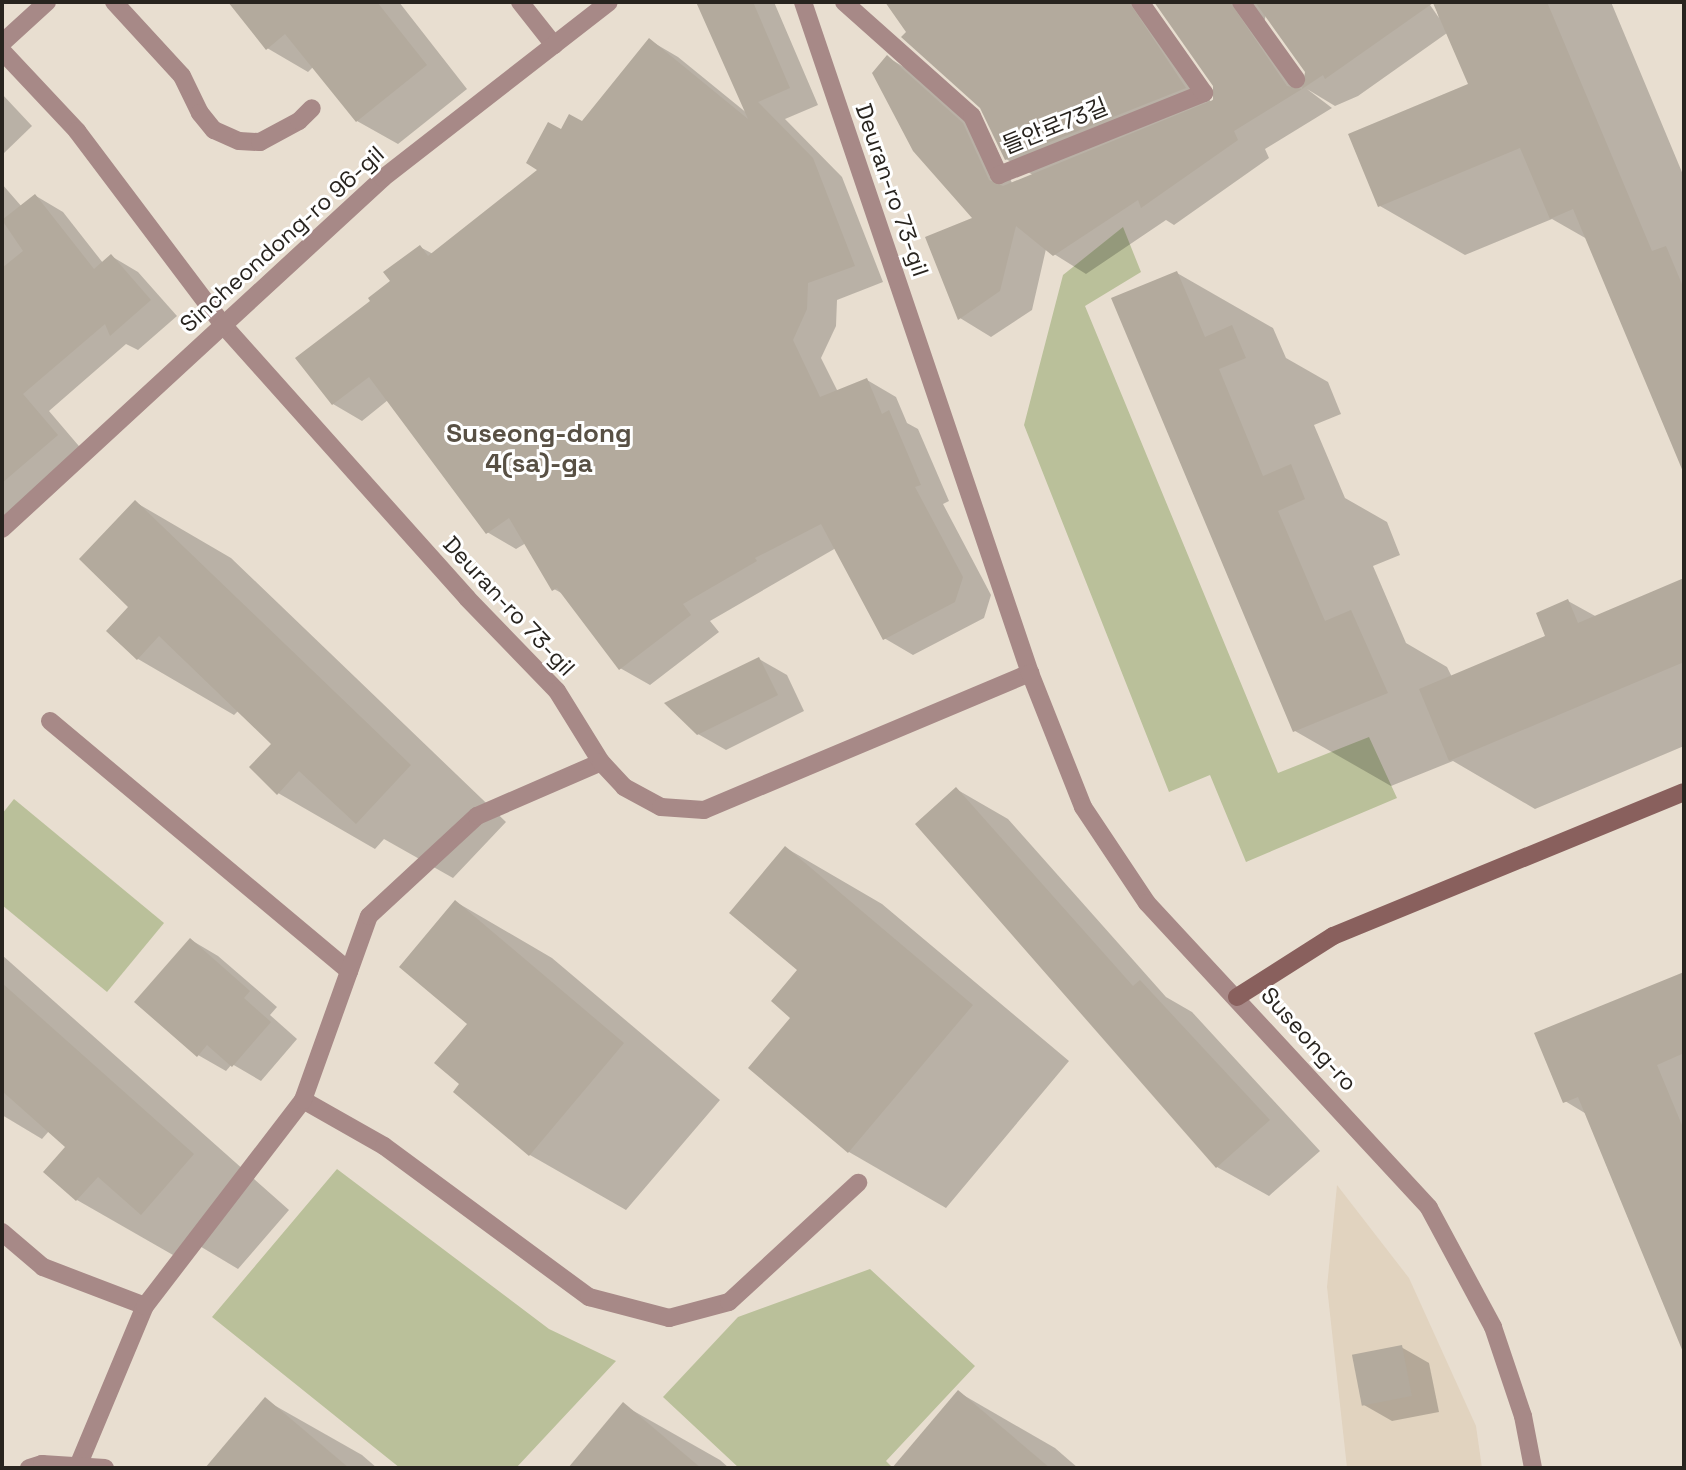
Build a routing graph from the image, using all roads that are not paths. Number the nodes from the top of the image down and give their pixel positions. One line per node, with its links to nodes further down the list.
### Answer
1 (47, 2): 9 (street)
2 (114, 2): 13 (street)
3 (520, 2): 10 (street)
4 (609, 2): 10 (street, Sincheondong-ro 96-gil)
5 (803, 2): 16 (street, Deuran-ro 73-gil)
6 (844, 2): 7 (street, 들안로73길)
7 (1140, 2)
8 (1241, 2): 12 (street)
9 (2, 43)
10 (554, 45): 14 (street, Sincheondong-ro 96-gil)
11 (2, 51): 14 (street, Deuran-ro 73-gil)
12 (1296, 79)
13 (312, 108)
14 (224, 326): 15 (street, Sincheondong-ro 96-gil); 18 (street, Deuran-ro 73-gil)
15 (2, 529)
16 (1030, 673): 18 (street, Deuran-ro 73-gil); 21 (street, Deuran-ro 73-gil)
17 (50, 720): 20 (street)
18 (601, 762): 20 (street)
19 (1684, 792): 21 (main road, Suseong-ro)
20 (349, 971): 22 (street)
21 (1237, 997): 29 (street, Suseong-ro)
22 (303, 1100): 23 (street); 25 (street)
23 (859, 1183)
24 (2, 1232): 25 (street)
25 (145, 1306): 26 (street)
26 (78, 1466): 27 (street); 28 (street)
27 (29, 1468)
28 (105, 1468)
29 (1533, 1468)

